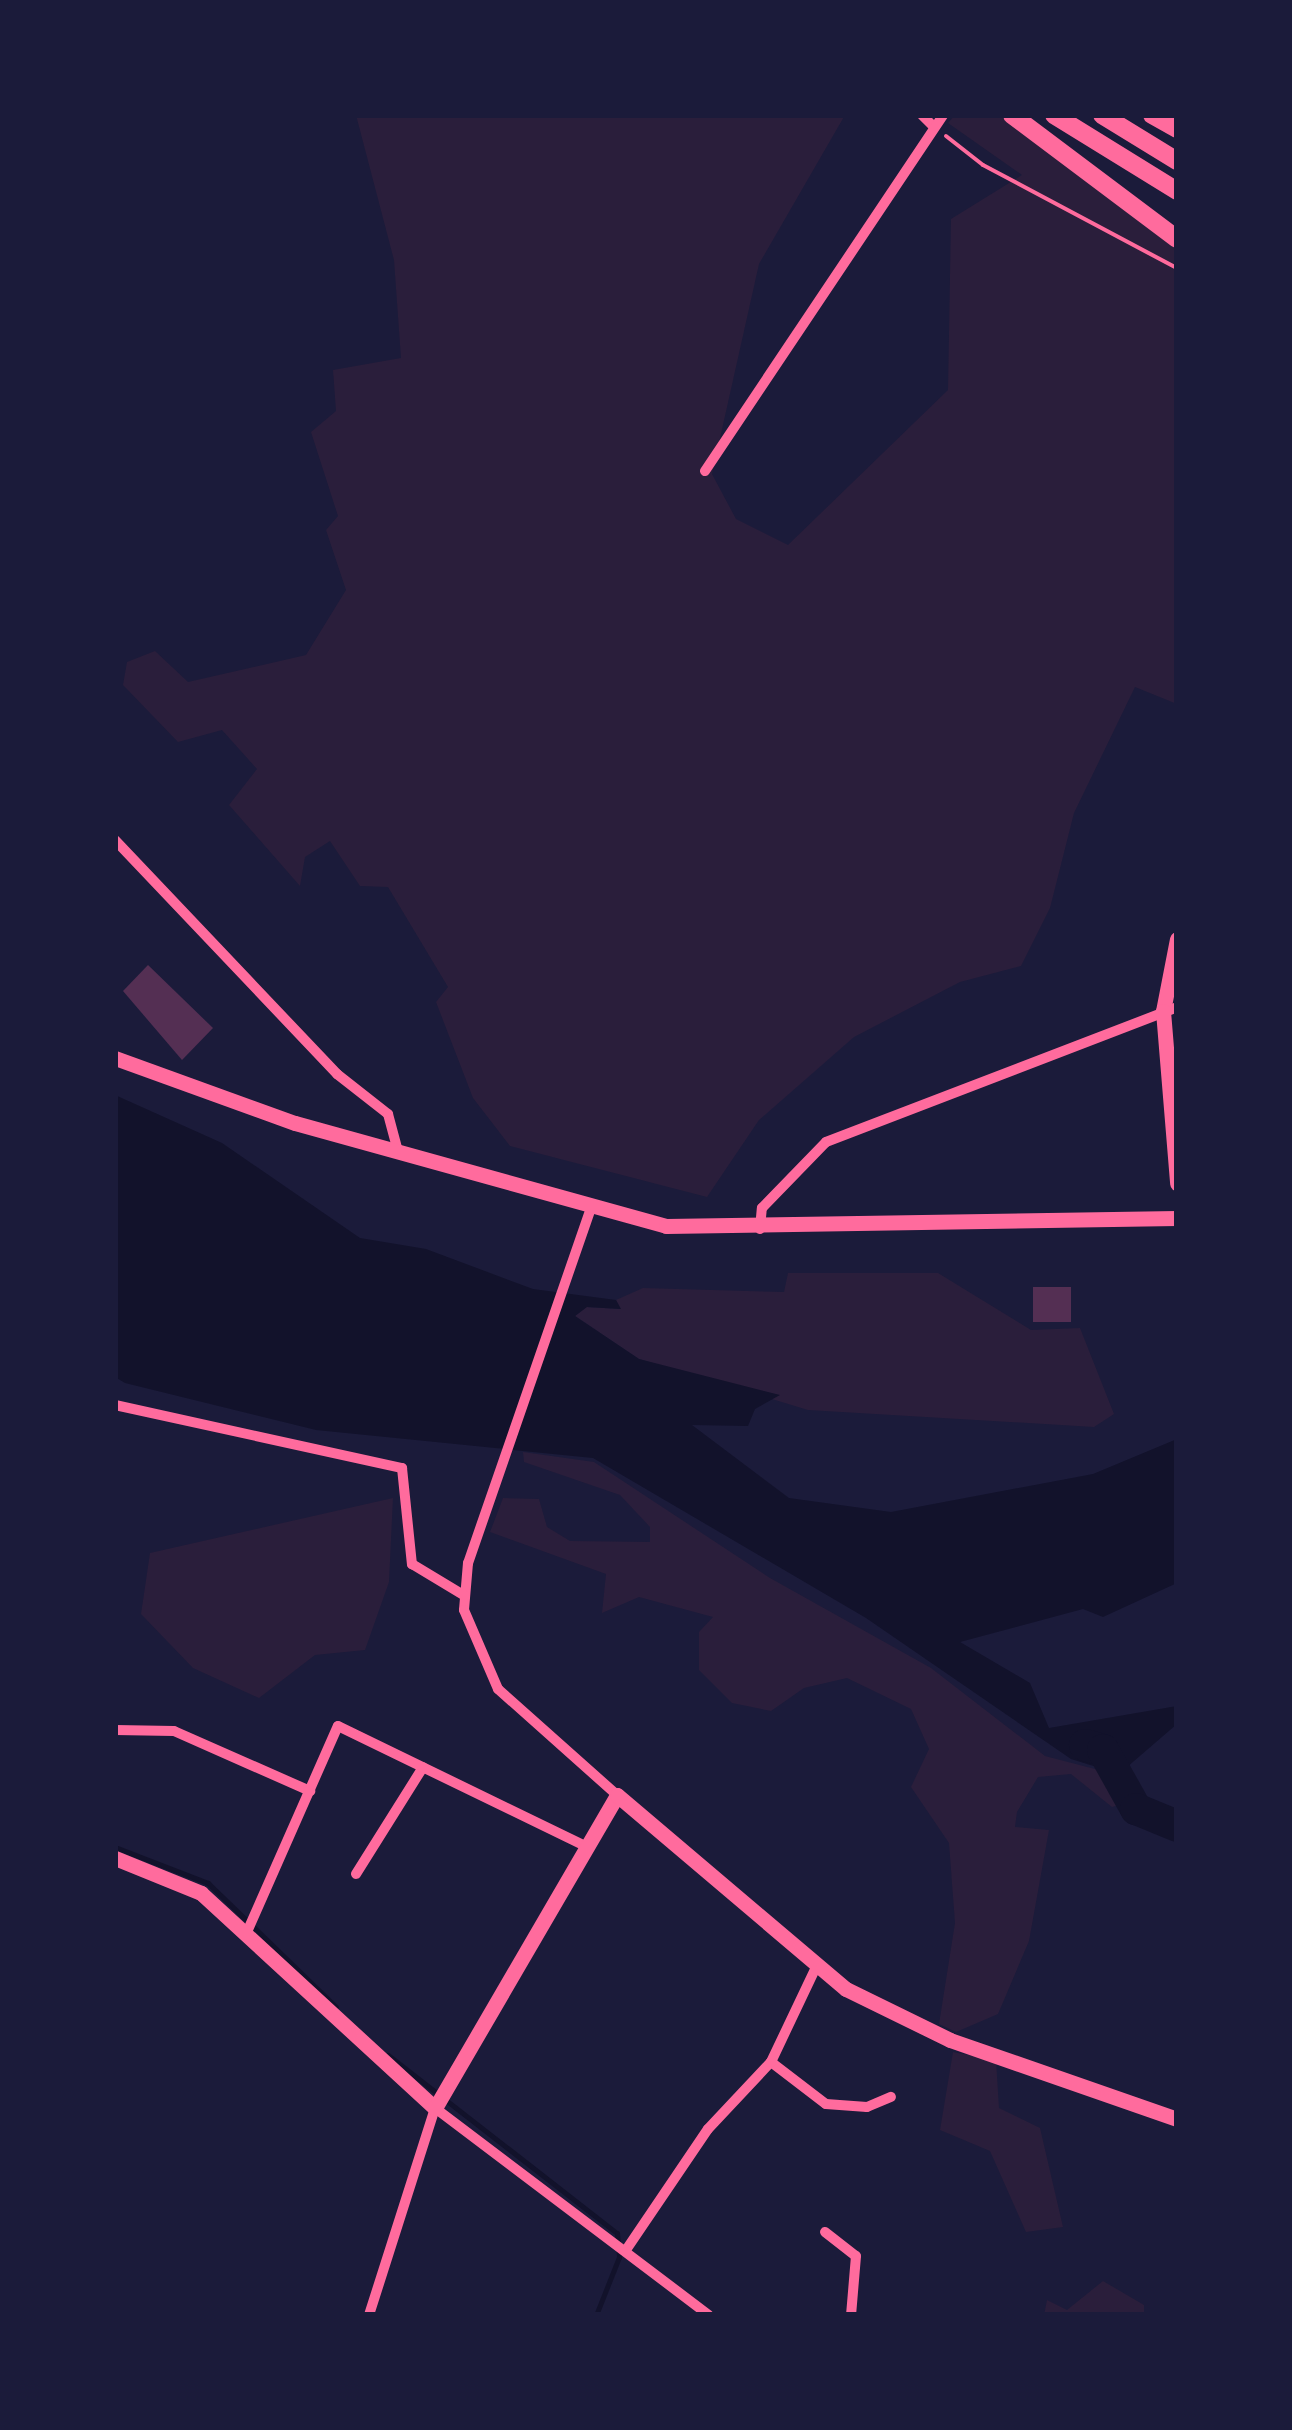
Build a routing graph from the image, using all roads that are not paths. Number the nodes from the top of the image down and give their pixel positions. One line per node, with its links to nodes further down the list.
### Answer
1 (922, 115): 6 (street)
2 (1012, 115): 10 (highway)
3 (1054, 115): 9 (highway)
4 (1102, 115): 8 (highway)
5 (1152, 115): 7 (highway)
6 (939, 121): 11 (street)
7 (1177, 129)
8 (1177, 162)
9 (1177, 190)
10 (1177, 239)
11 (705, 471)
12 (115, 840): 16 (street)
13 (1177, 940): 14 (main road)
14 (1170, 1009): 17 (main road); 20 (street)
15 (115, 1058): 16 (main road)
16 (398, 1151): 18 (main road)
17 (1177, 1183)
18 (591, 1208): 20 (main road); 22 (street)
19 (1177, 1218): 20 (main road)
20 (760, 1230)
21 (115, 1405): 22 (street)
22 (465, 1596): 26 (street)
23 (115, 1730): 25 (street)
24 (423, 1767): 25 (street); 27 (street); 29 (street)
25 (310, 1790): 30 (street)
26 (617, 1795): 27 (main road); 31 (main road)
27 (583, 1845): 34 (main road)
28 (115, 1858): 30 (main road)
29 (356, 1874)
30 (247, 1932): 34 (main road)
31 (817, 1965): 32 (street); 35 (main road)
32 (771, 2062): 33 (street); 37 (street)
33 (891, 2097)
34 (435, 2108): 37 (street); 38 (street)
35 (1177, 2119)
36 (825, 2232): 40 (street)
37 (626, 2250): 39 (street)
38 (369, 2315)
39 (709, 2315)
40 (852, 2315)

